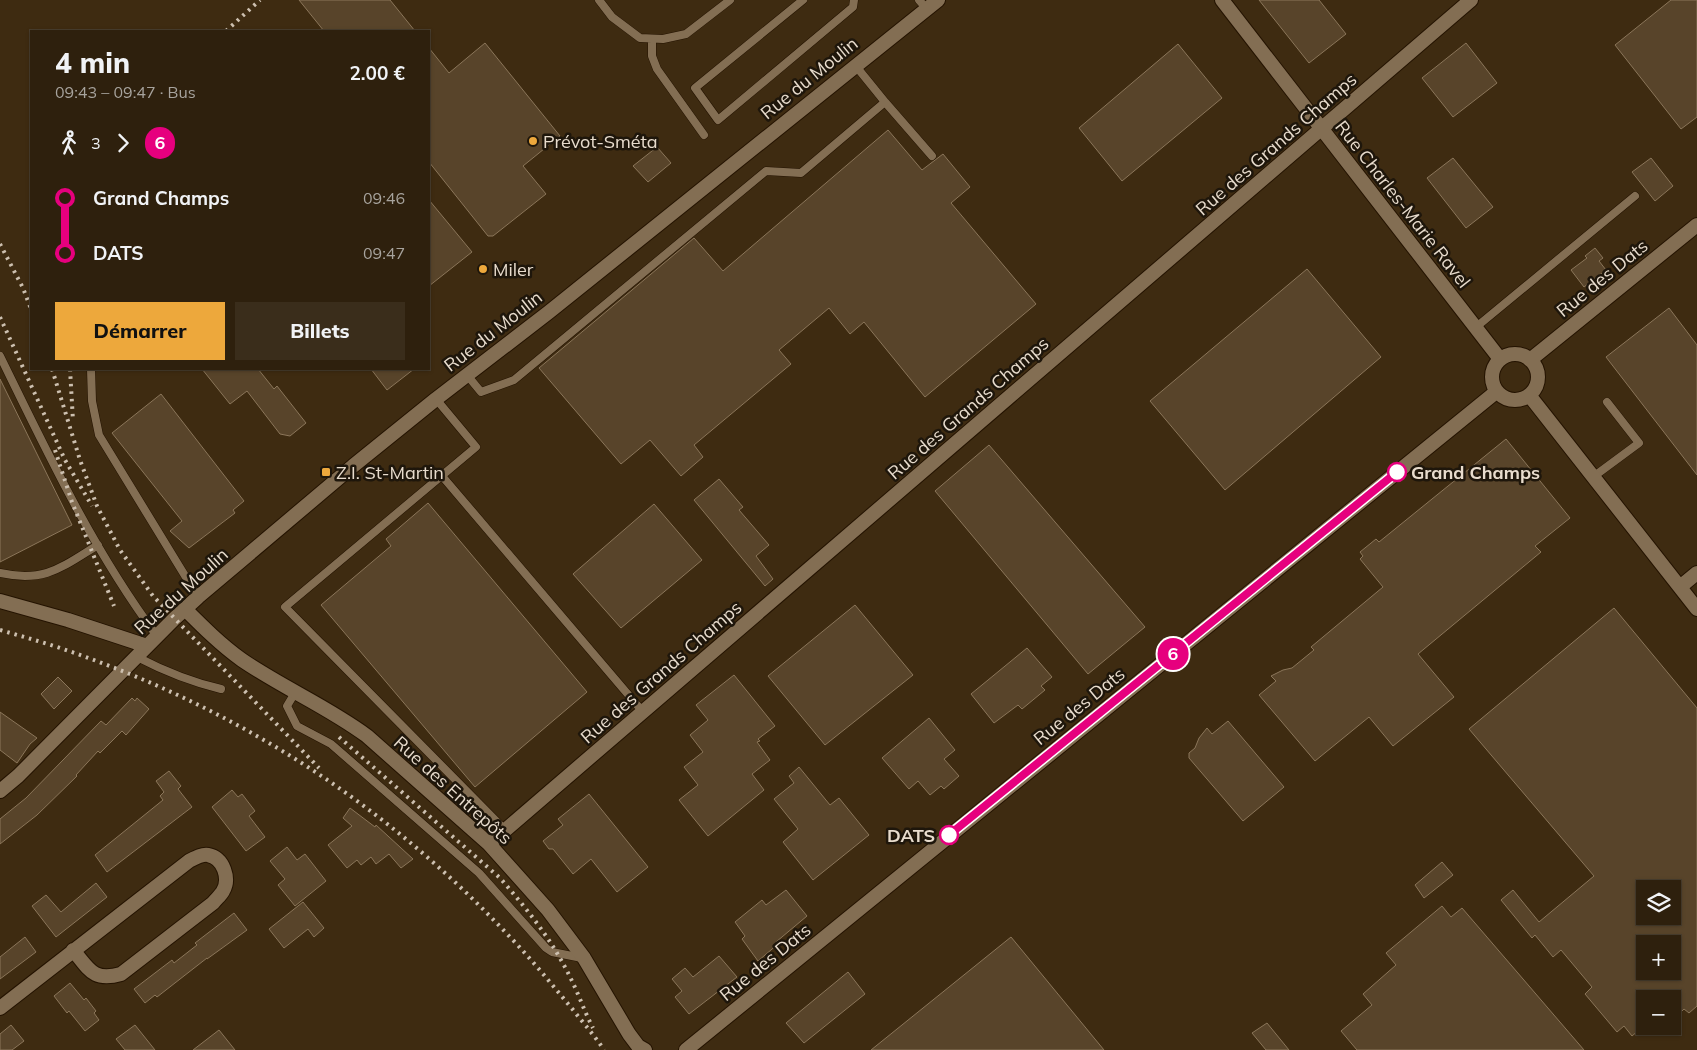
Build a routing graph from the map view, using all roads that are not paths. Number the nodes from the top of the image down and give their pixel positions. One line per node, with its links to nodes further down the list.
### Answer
1 (599, 0): 8 (lane)
2 (730, 0): 8 (lane)
3 (803, 0): 4 (lane)
4 (854, 0)
5 (1222, 0): 11 (street, Rue Charles-Marie Ravel)
6 (1471, 0): 11 (street, Rue des Grands Champs)
7 (928, 3): 9 (street, Rue du Moulin)
8 (652, 39): 12 (lane)
9 (855, 65): 10 (lane); 21 (street, Rue du Moulin)
10 (885, 102): 13 (lane); 21 (lane)
11 (1322, 130): 16 (street, Rue Charles-Marie Ravel); 41 (street, Rue des Grands Champs)
12 (704, 135)
13 (932, 156)
14 (1635, 196): 16 (lane)
15 (1697, 225): 19 (street, Rue des Dats)
16 (1475, 328): 18 (street, Rue Charles-Marie Ravel)
17 (0, 356): 28 (lane)
18 (1500, 360): 19 (street); 22 (street)
19 (1530, 360): 23 (street)
20 (91, 370): 32 (lane)
21 (467, 375): 24 (street, Rue du Moulin)
22 (1496, 392): 23 (street); 49 (street, Rue des Dats)
23 (1529, 396): 27 (street)
24 (436, 399): 26 (lane); 32 (street, Rue du Moulin)
25 (1607, 402): 27 (lane)
26 (442, 476): 41 (lane); 43 (lane)
27 (1593, 477): 31 (street)
28 (98, 545): 29 (lane); 36 (lane)
29 (0, 573)
30 (1697, 573): 31 (street)
31 (1680, 587): 35 (street)
32 (198, 598): 34 (street, Rue du Moulin)
33 (0, 601): 37 (street)
34 (185, 609): 36 (street, Rue du Moulin); 40 (street, Rue des Entrepôts)
35 (1697, 609)
36 (157, 636): 37 (street, Rue du Moulin)
37 (147, 646): 38 (street, Rue du Moulin)
38 (136, 657): 39 (lane); 42 (street, Rue du Moulin)
39 (221, 689)
40 (296, 691): 44 (street, Rue des Entrepôts); 46 (lane)
41 (643, 712): 43 (street, Rue des Grands Champs)
42 (0, 791)
43 (505, 830): 44 (street, Rue des Grands Champs)
44 (489, 844): 46 (street, Rue des Entrepôts)
45 (73, 950): 45 (street); 47 (street)
46 (584, 958): 48 (street, Rue des Entrepôts)
47 (0, 1008)
48 (645, 1050)
49 (686, 1050)

